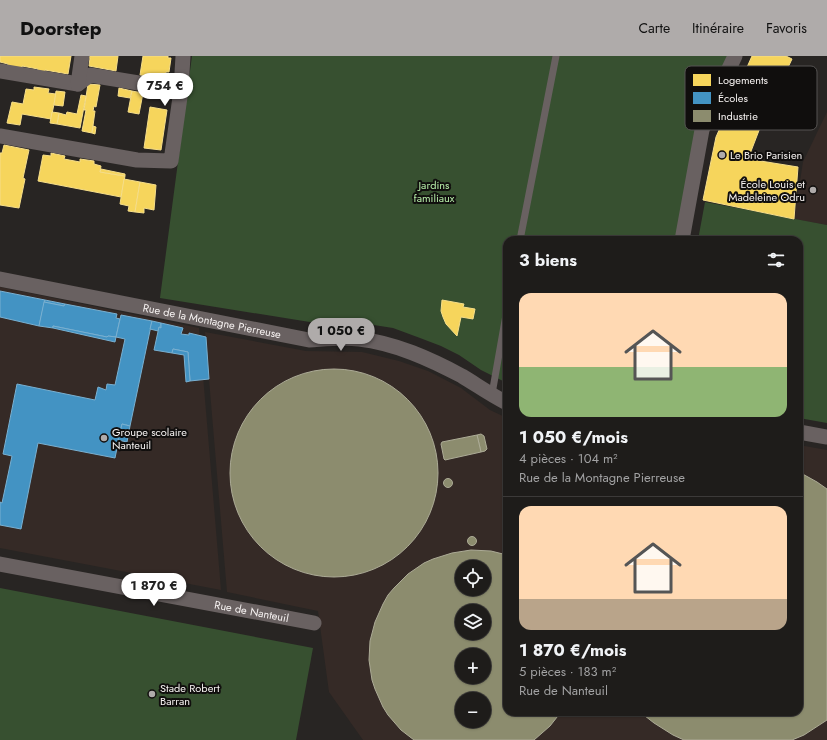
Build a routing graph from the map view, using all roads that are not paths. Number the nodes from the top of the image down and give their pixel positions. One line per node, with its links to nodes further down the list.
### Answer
1 (82, 56): 7 (street)
2 (184, 56): 8 (street)
3 (556, 56): 11 (lane)
4 (735, 56): 5 (street)
5 (730, 66)
6 (0, 71): 7 (street)
7 (78, 84): 8 (street)
8 (181, 90): 10 (street)
9 (702, 130): 12 (street)
10 (0, 136)
11 (521, 236)
12 (683, 236)
13 (0, 279): 15 (street, Rue de la Montagne Pierreuse)
14 (503, 332): 15 (lane)
15 (492, 394): 16 (street, Rue de la Montagne Pierreuse)
16 (503, 401)
17 (803, 433): 18 (street)
18 (827, 437)
19 (0, 564): 20 (street, Rue de Nanteuil)
20 (314, 623)

